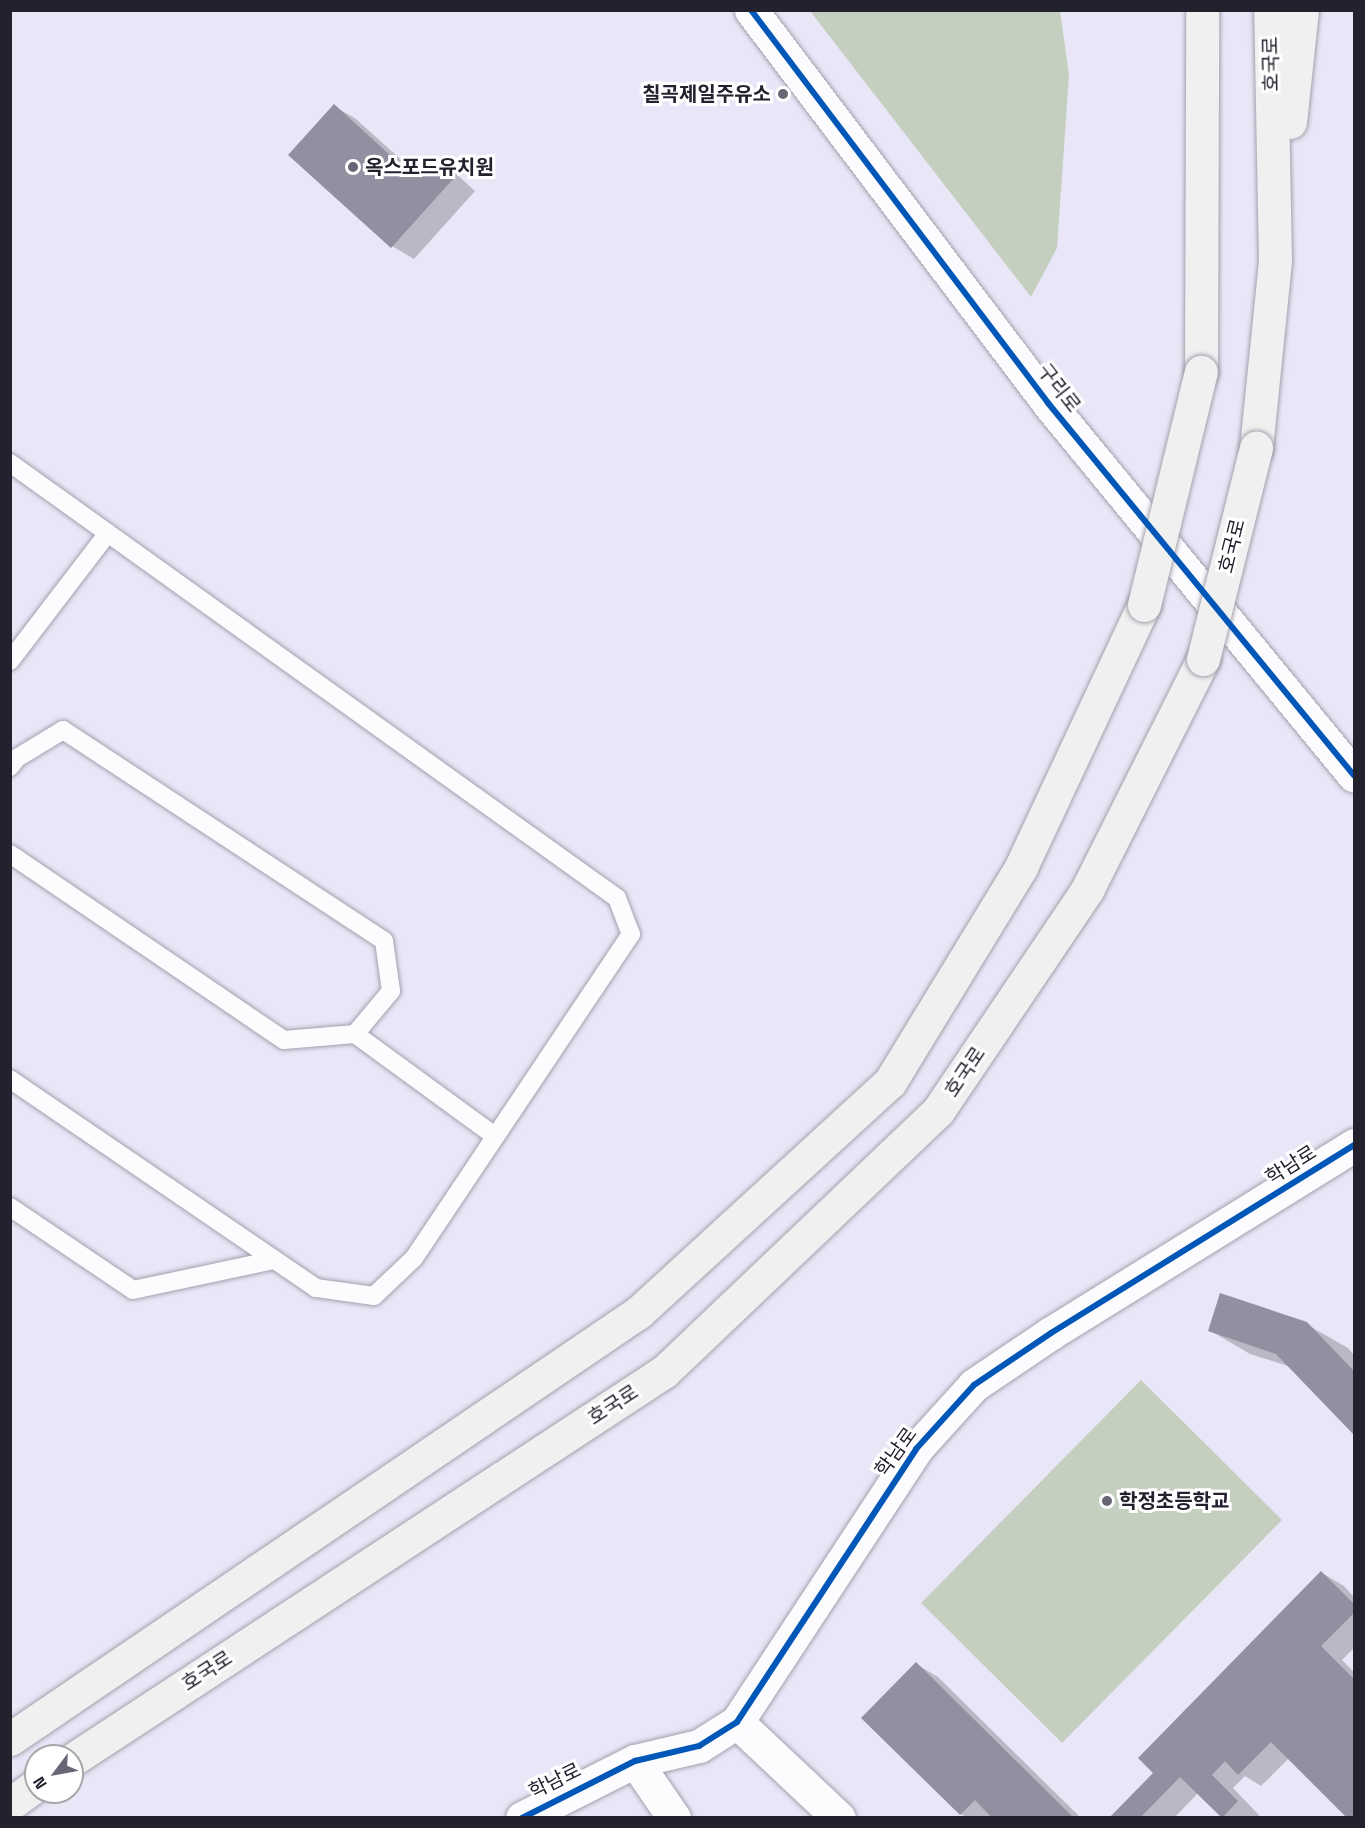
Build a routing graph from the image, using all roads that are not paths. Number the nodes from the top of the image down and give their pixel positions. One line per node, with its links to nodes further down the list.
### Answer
1 (751, 10): 10 (street, 구리로)
2 (1202, 10): 19 (main road, bridge)
3 (1270, 10): 5 (main road, 호국로)
4 (1302, 10): 5 (main road)
5 (1275, 261): 20 (main road, 호국로, bridge)
6 (10, 463): 7 (lane)
7 (108, 533): 8 (lane); 14 (lane)
8 (10, 661)
9 (10, 767): 12 (lane)
10 (1354, 775)
11 (10, 854): 12 (lane)
12 (356, 1034): 14 (lane)
13 (10, 1079): 17 (lane)
14 (495, 1136): 17 (lane)
15 (1354, 1145): 18 (street, 학남로)
16 (10, 1207): 17 (lane)
17 (274, 1260)
18 (737, 1722): 21 (street, 학남로); 26 (street)
19 (10, 1739)
20 (84, 1752)
21 (635, 1761): 24 (street, 학남로); 25 (street)
22 (24, 1794): 23 (main road)
23 (10, 1804)
24 (522, 1818)
25 (674, 1818)
26 (839, 1818)

